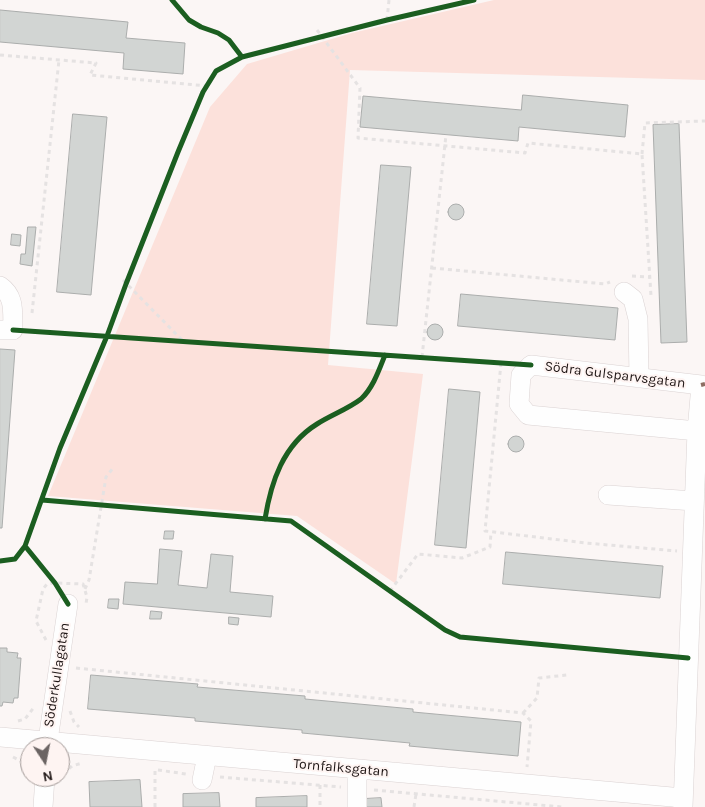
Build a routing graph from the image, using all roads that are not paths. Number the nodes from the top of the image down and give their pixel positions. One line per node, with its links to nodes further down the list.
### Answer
1 (623, 283): 4 (street)
2 (0, 286): 3 (street)
3 (0, 330)
4 (639, 378): 5 (street, Södra Gulsparvsgatan); 5 (street, Södra Gulsparvsgatan)
5 (697, 430): 7 (street, Södra Gulsparvsgatan)
6 (608, 495): 7 (street)
7 (694, 502): 18 (street, Södra Gulsparvsgatan)
8 (68, 604): 9 (street, Söderkullagatan)
9 (48, 737)
10 (0, 738): 11 (street, Tornfalksgatan)
11 (20, 741)
12 (70, 746): 13 (street, Tornfalksgatan)
13 (207, 756): 14 (street, Tornfalksgatan); 15 (street)
14 (356, 769): 17 (street); 18 (street, Tornfalksgatan)
15 (202, 780)
16 (38, 787): 19 (street)
17 (357, 798)
18 (683, 803)
19 (42, 807)

